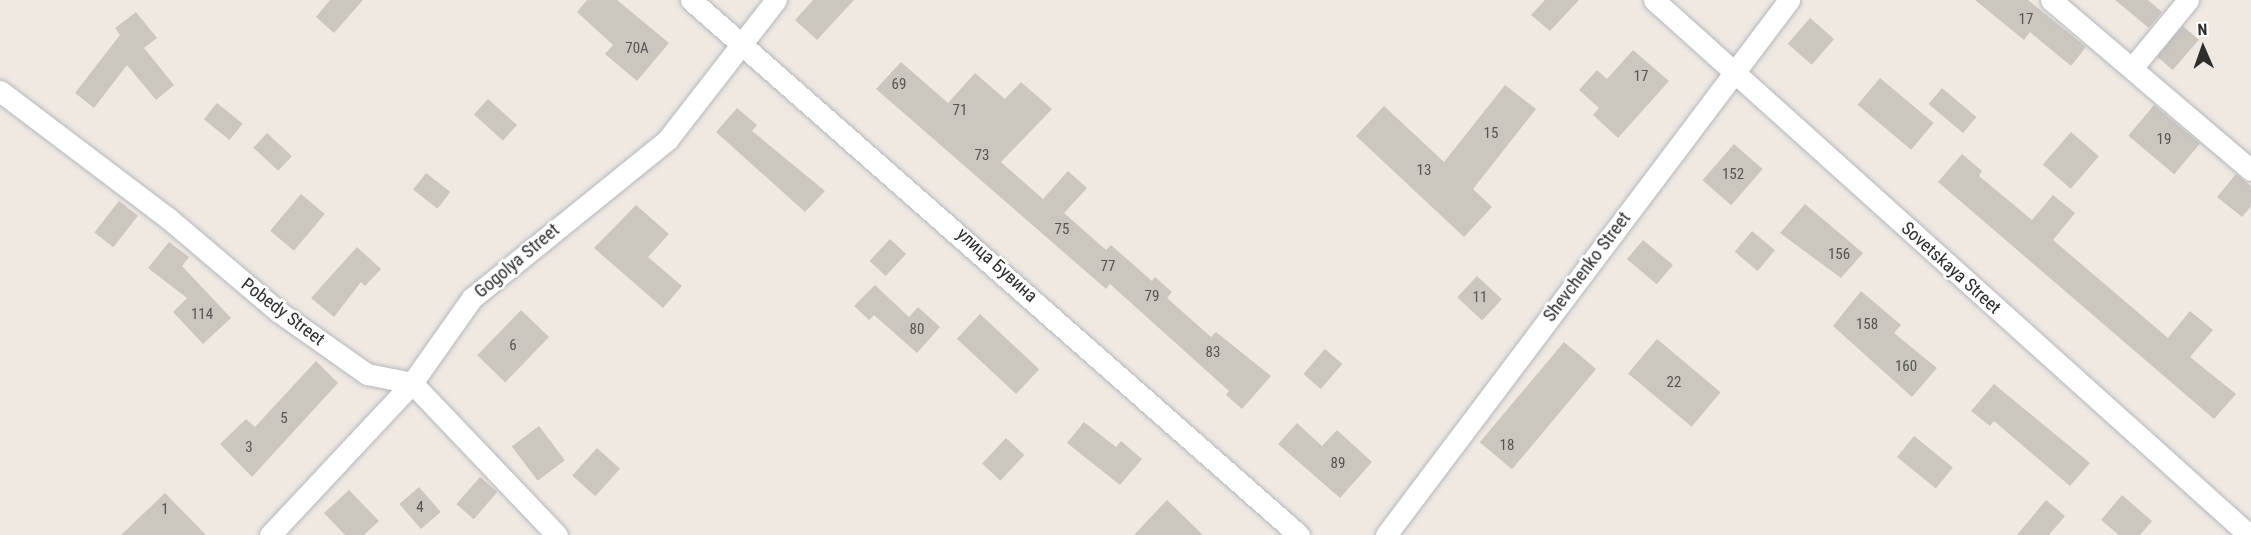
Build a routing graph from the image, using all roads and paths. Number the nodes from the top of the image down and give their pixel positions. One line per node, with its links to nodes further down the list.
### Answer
1 (691, 0): 7 (street, улица Бувина)
2 (776, 0): 7 (street, Gogolya Street)
3 (1654, 0): 9 (street, Sovetskaya Street)
4 (1789, 0): 9 (street, Shevchenko Street)
5 (2051, 0): 8 (street)
6 (2188, 0): 8 (street)
7 (745, 46): 12 (street, Gogolya Street); 15 (street, улица Бувина)
8 (2132, 68): 11 (street)
9 (1732, 72): 16 (street, Shevchenko Street); 17 (street, Sovetskaya Street)
10 (0, 91): 12 (street, Pobedy Street)
11 (2251, 170)
12 (412, 384): 13 (street, Gogolya Street); 14 (street)
13 (270, 535)
14 (557, 535)
15 (1299, 535)
16 (1386, 535)
17 (2249, 535)

